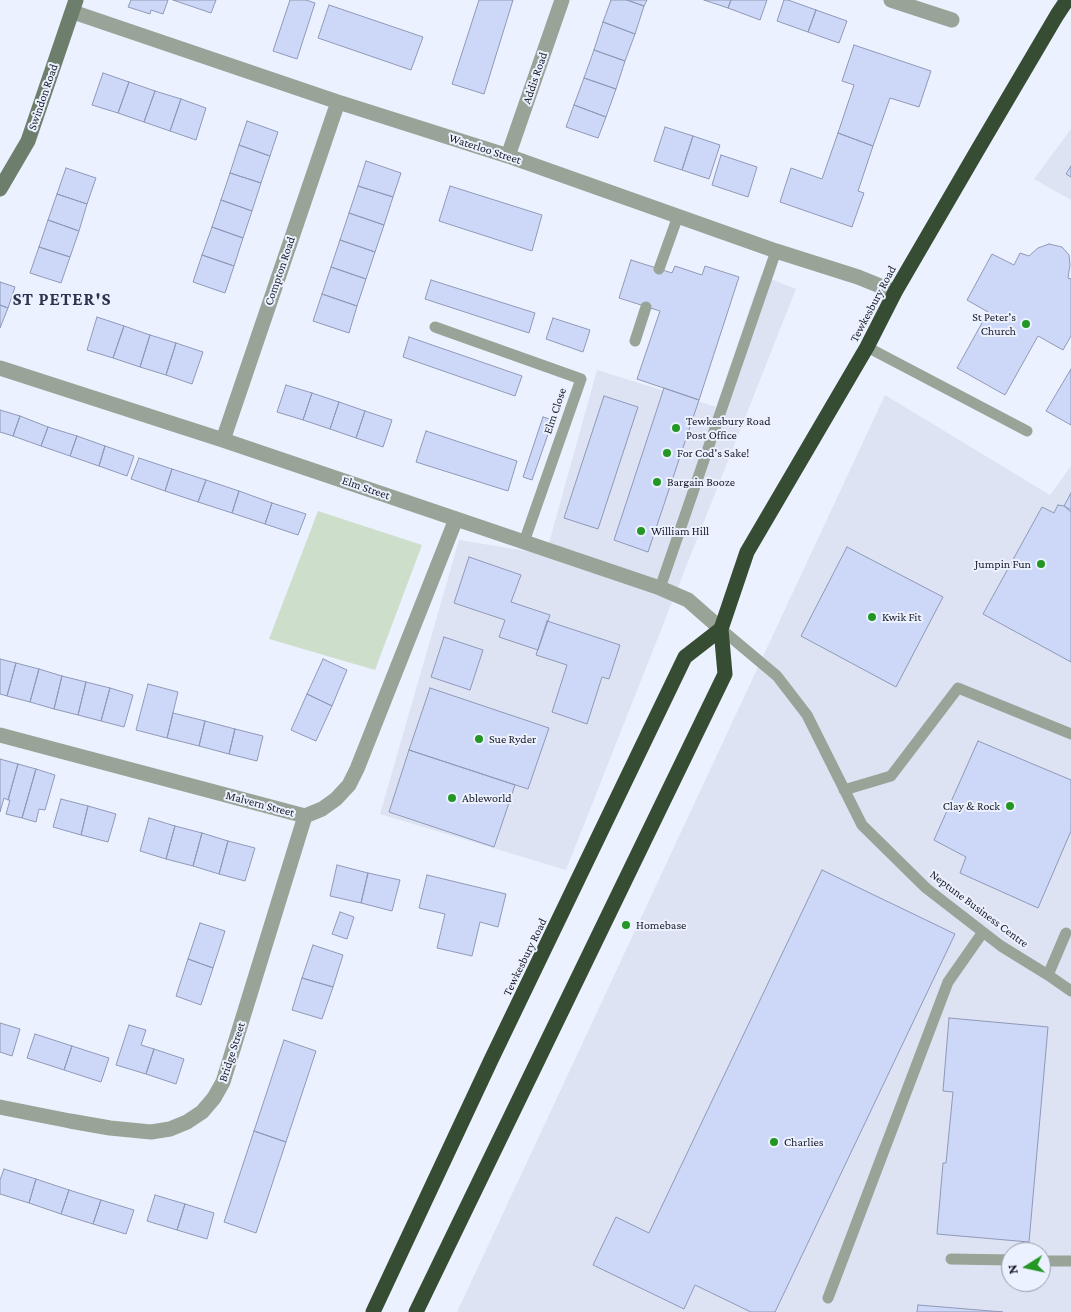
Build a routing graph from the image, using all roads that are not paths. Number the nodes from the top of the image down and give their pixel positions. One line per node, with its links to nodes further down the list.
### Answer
1 (562, 0): 7 (street, Addis Road)
2 (892, 0): 5 (street)
3 (1067, 0): 12 (highway, Tewkesbury Road)
4 (75, 6): 6 (street, Waterloo Street); 8 (street, Swindon Road)
5 (952, 20)
6 (338, 102): 7 (street, Waterloo Street); 19 (street, Compton Road)
7 (508, 156): 9 (street, Waterloo Street)
8 (0, 189)
9 (678, 216): 10 (street, Waterloo Street); 11 (lane)
10 (776, 251): 12 (street, Waterloo Street); 22 (lane)
11 (660, 269)
12 (895, 292): 16 (highway, Tewkesbury Road)
13 (646, 307): 15 (lane)
14 (434, 327): 21 (lane, Elm Close)
15 (634, 341)
16 (867, 347): 18 (lane); 23 (highway, Tewkesbury Road)
17 (0, 368): 19 (street, Elm Street)
18 (1027, 431)
19 (223, 440): 20 (street, Elm Street)
20 (456, 519): 21 (street, Elm Street); 27 (street, Malvern Street)
21 (524, 542): 22 (street, Elm Street)
22 (660, 588): 23 (street, Elm Street)
23 (722, 629): 26 (lane, Neptune Business Centre); 38 (highway, Tewkesbury Road); 39 (highway, Tewkesbury Road)
24 (1071, 734): 26 (lane)
25 (0, 735): 27 (street, Malvern Street)
26 (844, 790): 28 (lane, Neptune Business Centre)
27 (305, 816): 32 (street, Bridge Street)
28 (983, 932): 30 (lane, Neptune Business Centre); 37 (lane)
29 (1066, 933): 30 (lane)
30 (1048, 974): 31 (lane, Neptune Business Centre)
31 (1071, 991)
32 (0, 1107)
33 (951, 1259): 34 (lane)
34 (1001, 1260)
35 (1051, 1261): 36 (lane)
36 (1071, 1261)
37 (828, 1298)
38 (373, 1312)
39 (416, 1312)

